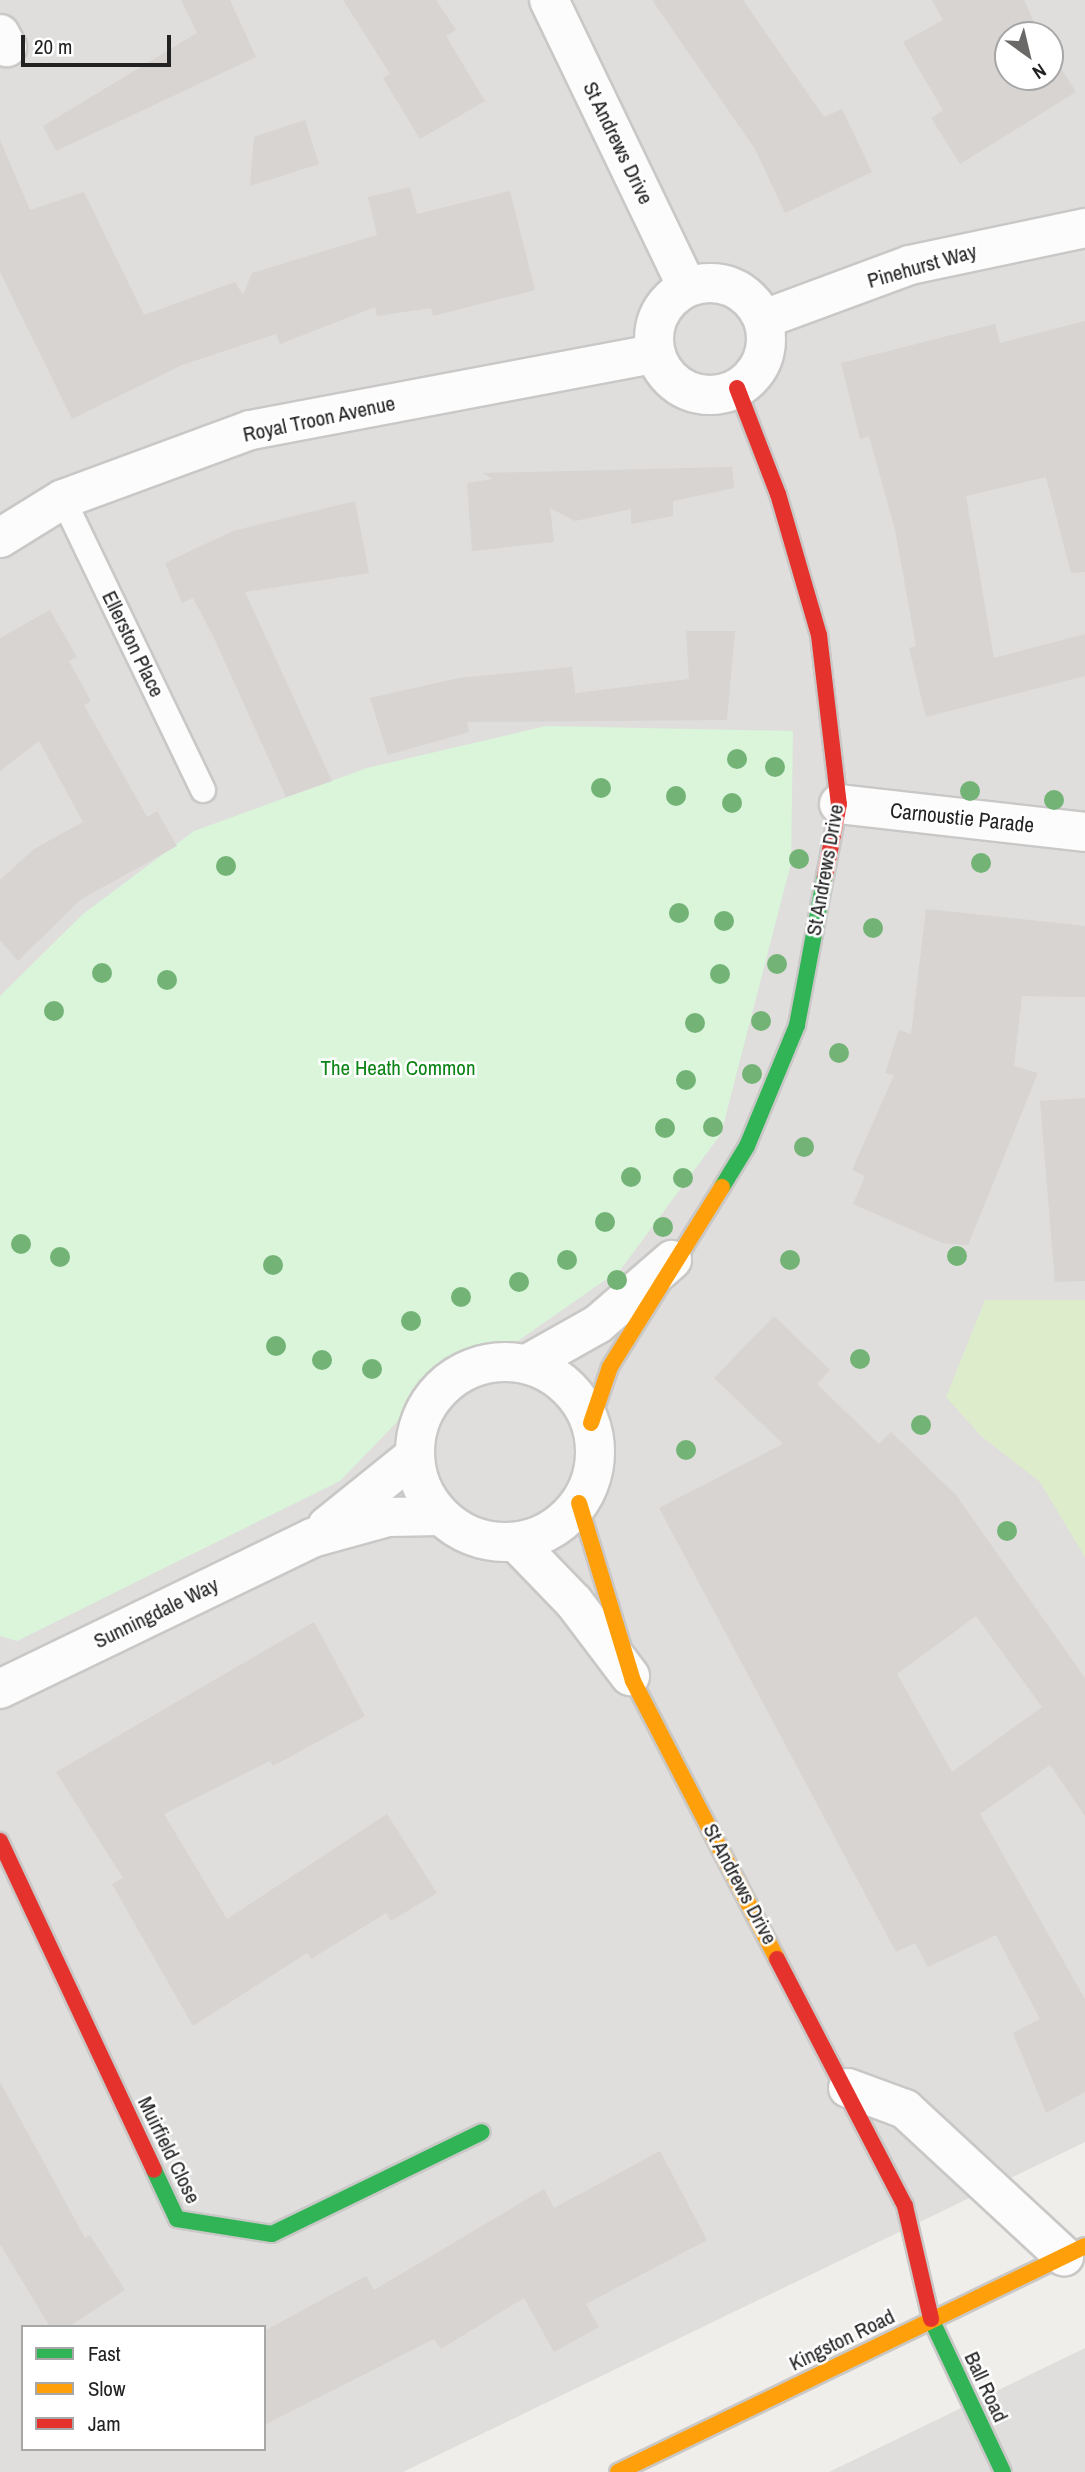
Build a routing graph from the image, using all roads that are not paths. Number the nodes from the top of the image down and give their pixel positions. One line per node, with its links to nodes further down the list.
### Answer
1 (549, 0): 3 (street, St Andrews Drive)
2 (1085, 228): 4 (street, Pinehurst Way)
3 (687, 287): 4 (street); 5 (street)
4 (764, 319): 6 (street)
5 (655, 354): 6 (street); 7 (street, Royal Troon Avenue)
6 (737, 388): 10 (street, St Andrews Drive)
7 (63, 499): 8 (street, Royal Troon Avenue); 9 (lane, Ellerston Place)
8 (0, 538)
9 (203, 790)
10 (839, 804): 11 (street, Carnoustie Parade); 12 (street, St Andrews Drive)
11 (1085, 832)
12 (681, 1252): 13 (street, St Andrews Drive); 14 (street, St Andrews Drive)
13 (527, 1364): 14 (street); 15 (street)
14 (591, 1423): 16 (street)
15 (414, 1456): 17 (street); 18 (street, Sunningdale Way)
16 (579, 1503): 19 (street); 20 (street, St Andrews Drive)
17 (440, 1517): 18 (street, Sunningdale Way); 19 (street)
18 (312, 1538): 21 (street, Sunningdale Way)
19 (516, 1542): 20 (street, St Andrews Drive)
20 (634, 1681): 23 (street, St Andrews Drive)
21 (0, 1689)
22 (0, 1841): 24 (street, Muirfield Close)
23 (848, 2088): 25 (street); 26 (street, St Andrews Drive)
24 (482, 2132)
25 (1075, 2251): 26 (street, Kingston Road)
26 (931, 2320): 27 (street, Kingston Road); 28 (street, Ball Road)
27 (618, 2472)
28 (1003, 2472)

